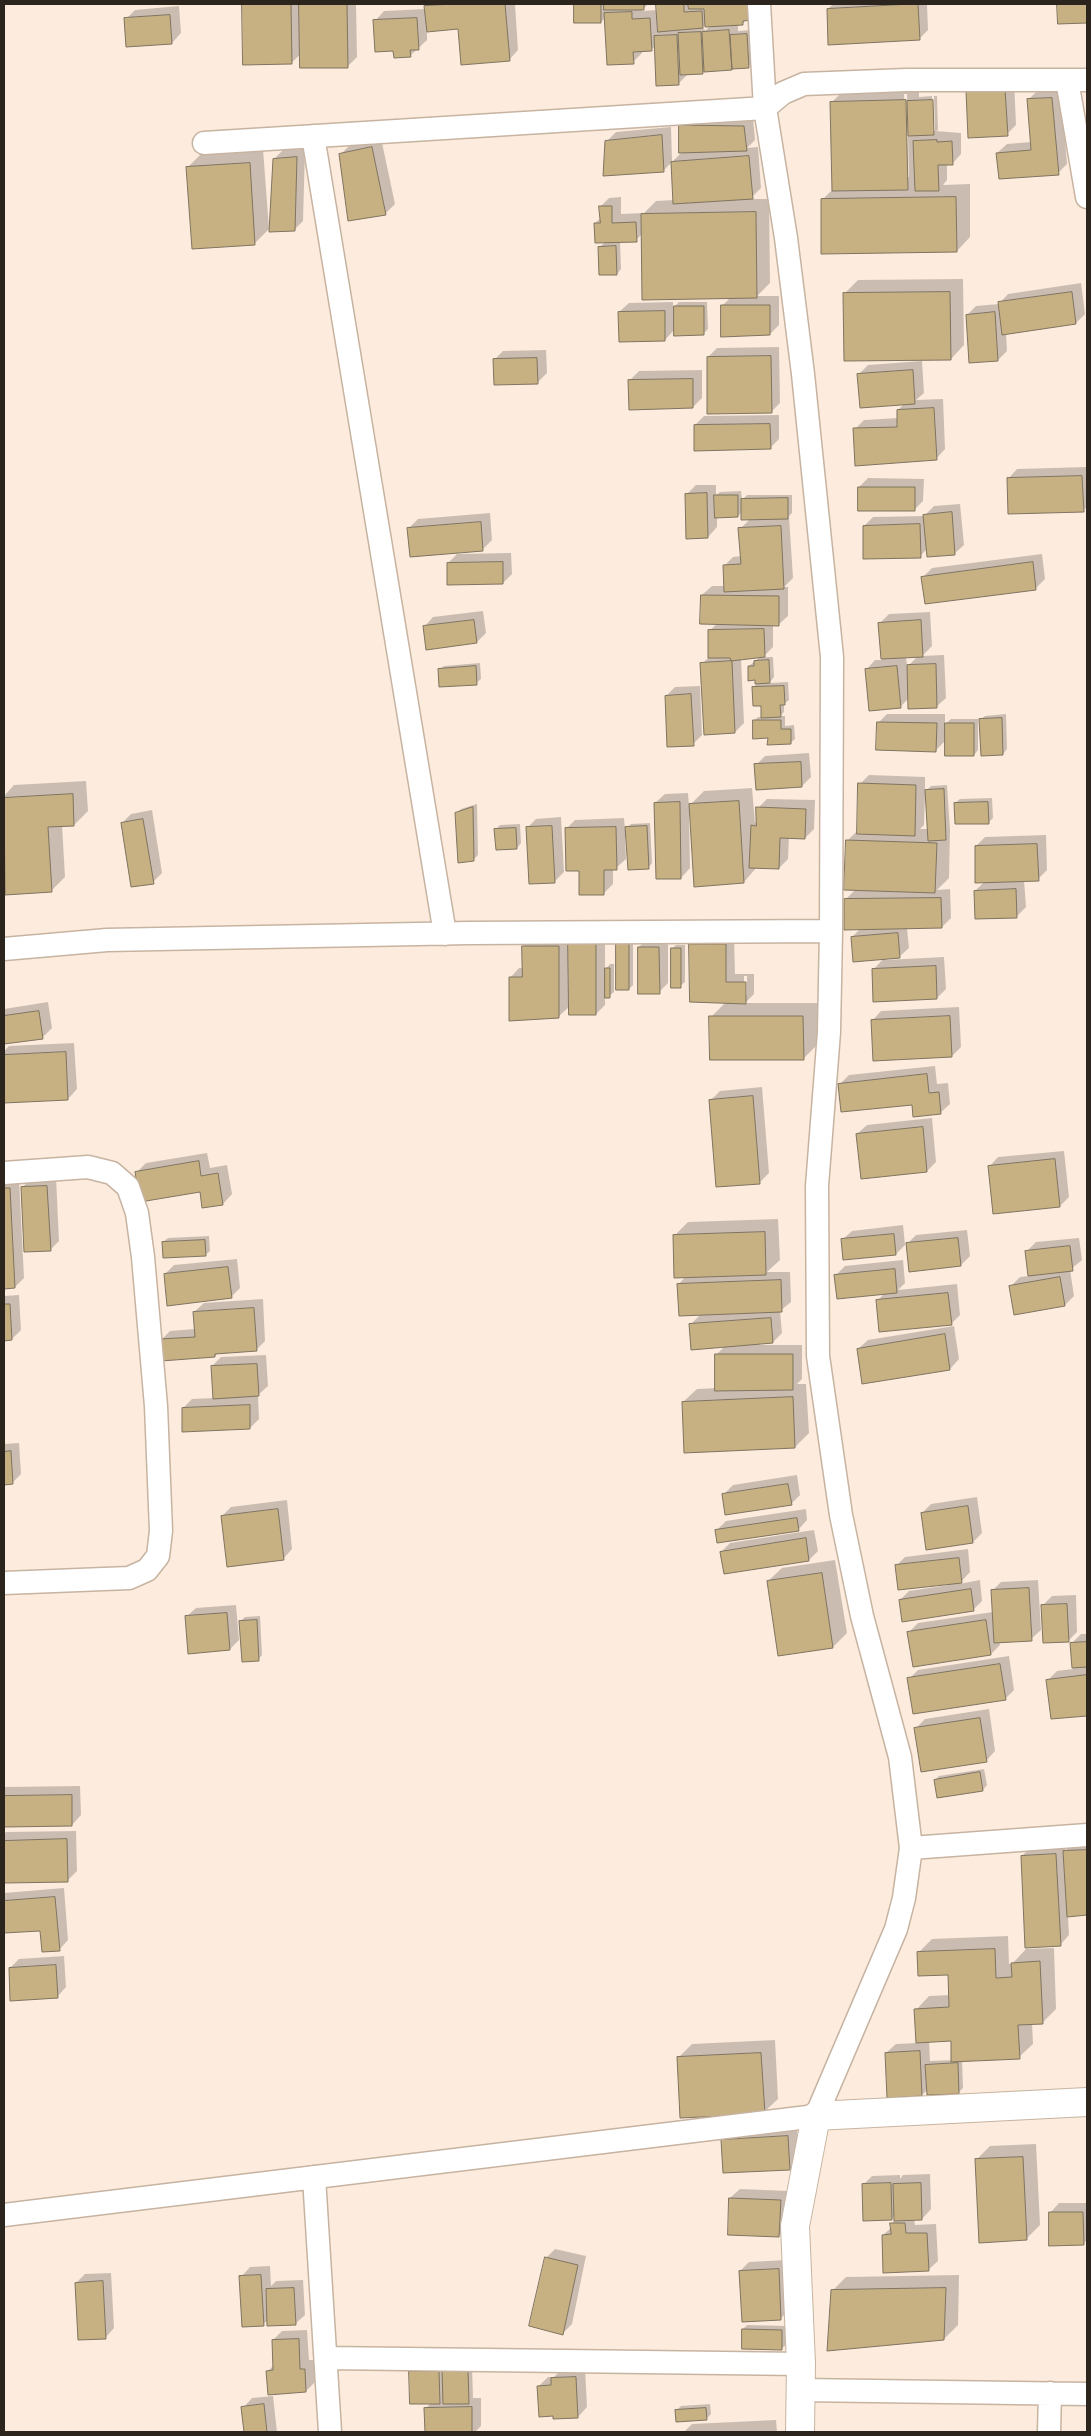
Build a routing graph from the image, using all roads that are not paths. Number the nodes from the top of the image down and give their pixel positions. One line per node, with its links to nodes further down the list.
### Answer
1 (759, 4): 3 (street)
2 (1077, 80): 3 (street); 6 (street)
3 (765, 108): 4 (street); 7 (street)
4 (313, 136): 5 (street); 8 (street)
5 (204, 143)
6 (1087, 198)
7 (831, 931): 8 (street); 13 (street)
8 (445, 934): 9 (street)
9 (4, 949)
10 (4, 1173): 11 (street)
11 (4, 1583)
12 (1087, 1835): 13 (street)
13 (911, 1848): 15 (street)
14 (1087, 2102): 15 (street)
15 (816, 2116): 16 (street); 19 (street)
16 (314, 2177): 17 (street); 18 (street)
17 (4, 2215)
18 (327, 2358): 19 (street); 22 (street)
19 (801, 2377): 20 (street); 23 (street)
20 (1050, 2393): 21 (street); 24 (street)
21 (1087, 2394)
22 (330, 2432)
23 (800, 2432)
24 (1050, 2432)

